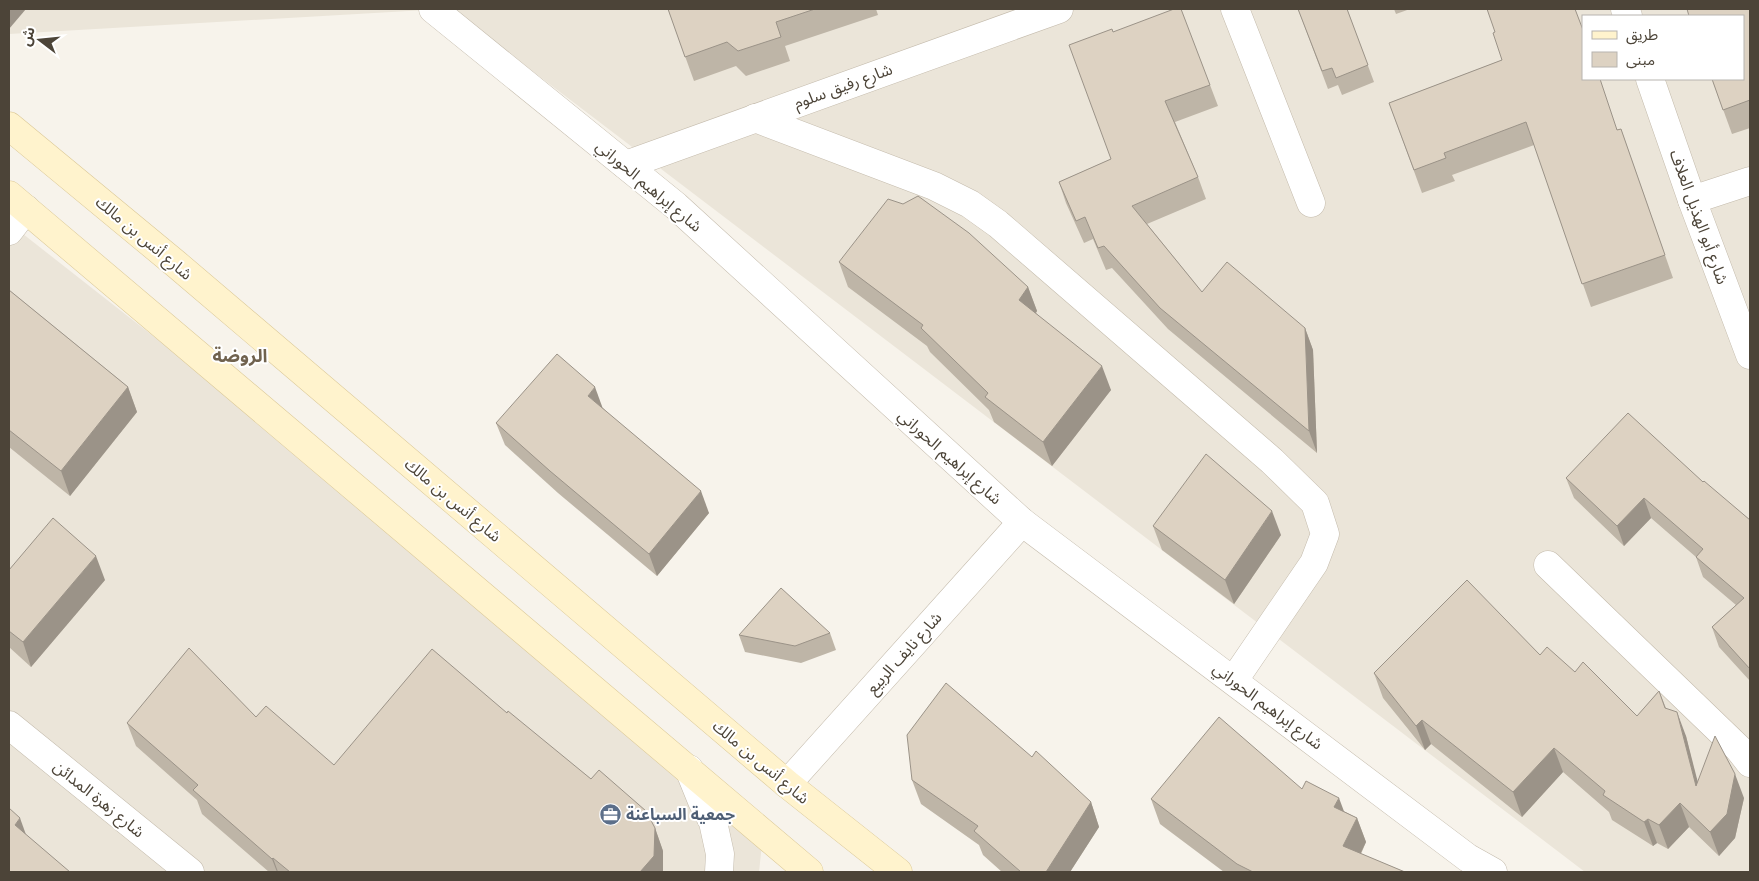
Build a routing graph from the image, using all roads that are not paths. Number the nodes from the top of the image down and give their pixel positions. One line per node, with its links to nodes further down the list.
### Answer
1 (433, 9): 7 (street, شارع إبراهيم الحوراني)
2 (1059, 9): 5 (street, شارع رفيق سلوم)
3 (1235, 9): 11 (street)
4 (1650, 80): 9 (street, شارع أبو الهذيل العلاف)
5 (755, 118): 7 (street, شارع رفيق سلوم); 16 (street)
6 (9, 126): 20 (main road, شارع أنس بن مالك)
7 (626, 165): 14 (street, شارع إبراهيم الحوراني)
8 (1750, 181): 9 (street)
9 (1692, 200): 13 (street, شارع أبو الهذيل العلاف)
10 (17, 202): 12 (street); 19 (main road)
11 (1311, 203)
12 (9, 231)
13 (1750, 355)
14 (1022, 522): 16 (street, شارع إبراهيم الحوراني); 20 (street, شارع نايف الربيع)
15 (1548, 565): 18 (street)
16 (1234, 680): 25 (street, شارع إبراهيم الحوراني)
17 (9, 725): 21 (street, شارع زهرة المدائن)
18 (1750, 763)
19 (688, 769): 22 (street); 23 (main road)
20 (787, 784): 24 (main road, شارع أنس بن مالك)
21 (190, 872)
22 (719, 872)
23 (809, 872)
24 (898, 872)
25 (1493, 872)

